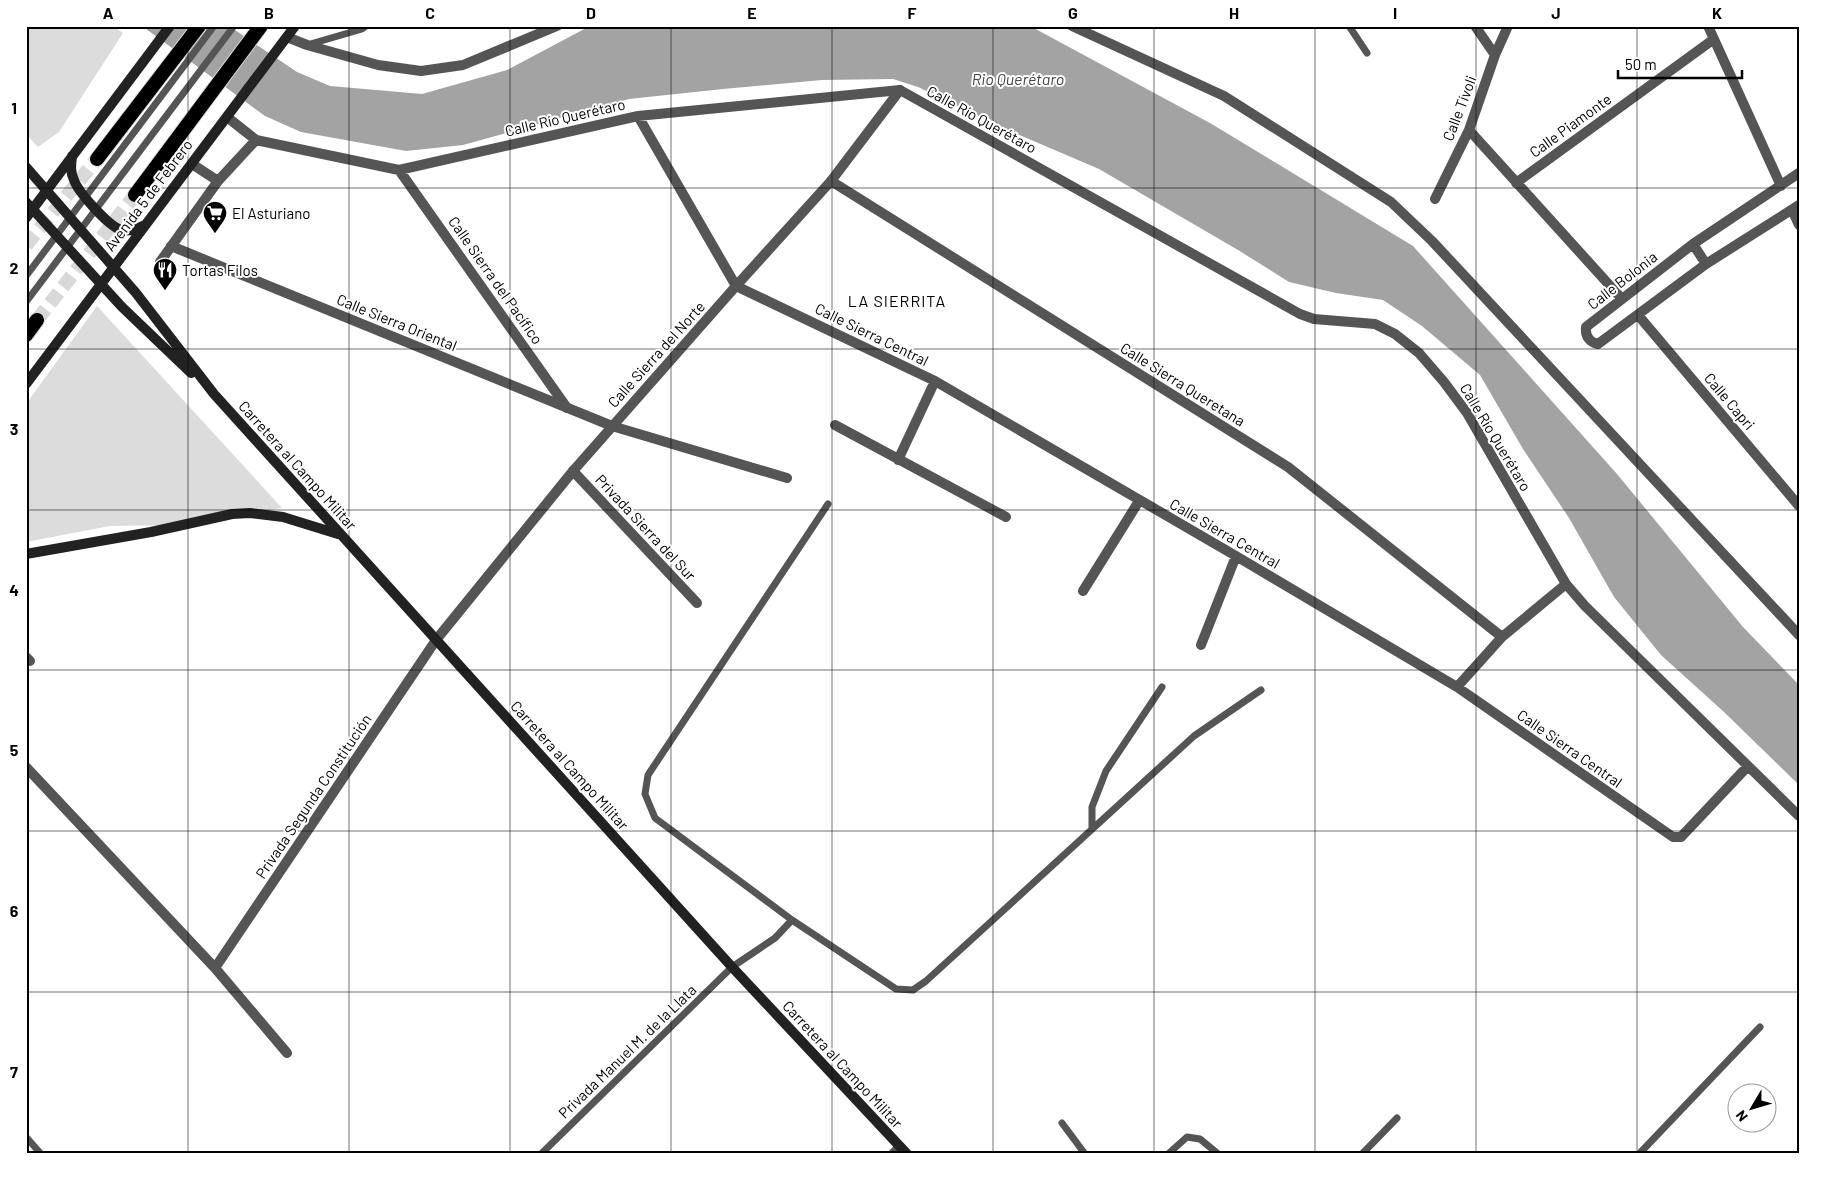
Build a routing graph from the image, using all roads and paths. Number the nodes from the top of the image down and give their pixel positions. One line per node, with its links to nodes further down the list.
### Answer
1 (170, 26): 24 (main road)
2 (199, 26): 25 (highway)
3 (214, 26): 36 (lane)
4 (234, 26): 39 (lane)
5 (261, 26): 35 (highway, Avenida 5 de Febrero)
6 (295, 26): 14 (main road, Avenida 5 de Febrero)
7 (366, 26): 16 (lane)
8 (557, 26): 16 (street)
9 (1072, 26): 79 (street)
10 (1349, 26): 17 (lane)
11 (1475, 26): 18 (street)
12 (1508, 26): 18 (street, Calle Tívoli)
13 (1708, 26): 15 (street)
14 (287, 37): 16 (street); 21 (main road, Avenida 5 de Febrero)
15 (1714, 39): 32 (street, Calle Piamonte); 33 (street)
16 (307, 45)
17 (1367, 54)
18 (1495, 55): 22 (street, Calle Tívoli)
19 (900, 90): 20 (street, Calle Río Querétaro); 31 (street, Calle Sierra del Norte); 76 (street, Calle Río Querétaro)
20 (638, 116): 28 (street, Calle Río Querétaro); 54 (street)
21 (227, 117): 23 (street, Calle Río Querétaro); 26 (main road, Avenida 5 de Febrero)
22 (1469, 130): 32 (street); 37 (street, Calle Tívoli)
23 (256, 140): 28 (street, Calle Río Querétaro); 30 (street)
24 (72, 155): 34 (main road); 36 (main road)
25 (97, 159)
26 (192, 164): 30 (street); 43 (main road, Avenida 5 de Febrero)
27 (26, 167): 34 (main road, Carretera al Campo Militar)
28 (400, 170): 63 (street, Calle Sierra del Pacífico)
29 (1799, 173): 33 (street, Calle Bolonia)
30 (218, 180): 47 (street)
31 (831, 181): 54 (street, Calle Sierra del Norte); 80 (street, Calle Sierra Queretana)
32 (1516, 183): 55 (street)
33 (1781, 186): 46 (street, Calle Bolonia)
34 (47, 190): 40 (main road); 41 (main road, Carretera al Campo Militar)
35 (135, 195)
36 (86, 197): 39 (main road); 41 (lane)
37 (1435, 199)
38 (1796, 207): 42 (street); 50 (street, Calle Bolonia)
39 (96, 208): 43 (main road); 44 (lane)
40 (28, 210): 45 (main road, Carretera al Campo Militar)
41 (70, 218): 44 (main road, Carretera al Campo Militar); 45 (lane)
42 (1799, 224)
43 (146, 225): 51 (main road, Avenida 5 de Febrero)
44 (80, 229): 48 (lane); 51 (main road, Carretera al Campo Militar)
45 (56, 237): 48 (main road, Carretera al Campo Militar); 52 (lane)
46 (1693, 244): 50 (street); 55 (street, Calle Bolonia)
47 (171, 246): 49 (street); 63 (street, Calle Sierra Oriental)
48 (67, 248): 53 (main road, Carretera al Campo Militar); 56 (lane)
49 (160, 262)
50 (1706, 264): 57 (street, Calle Bolonia)
51 (114, 268): 53 (main road, Avenida 5 de Febrero); 62 (main road, Carretera al Campo Militar)
52 (26, 276)
53 (101, 285): 61 (main road, Avenida 5 de Febrero); 62 (main road, Carretera al Campo Militar)
54 (736, 286): 60 (street, Calle Sierra Central); 65 (street, Calle Sierra del Norte)
55 (1622, 299): 57 (street, Calle Bolonia)
56 (26, 302)
57 (1638, 314): 71 (street, Calle Capri)
58 (37, 320): 59 (highway)
59 (26, 335)
60 (935, 381): 66 (street); 69 (street, Calle Sierra Central)
61 (26, 384)
62 (214, 394): 73 (main road, Carretera al Campo Militar)
63 (567, 408): 65 (street, Calle Sierra Oriental)
64 (835, 424): 66 (street)
65 (612, 426): 67 (street, Calle Sierra del Norte); 68 (street, Calle Sierra Oriental)
66 (898, 460): 72 (street)
67 (573, 471): 78 (street, Privada Sierra del Sur); 81 (street, Calle Sierra del Norte)
68 (787, 478)
69 (1139, 501): 75 (street, Calle Sierra Central); 77 (street)
70 (828, 504): 90 (lane)
71 (1799, 506)
72 (1006, 517)
73 (340, 534): 74 (main road); 81 (main road, Carretera al Campo Militar)
74 (26, 554)
75 (1236, 556): 82 (street); 84 (street, Calle Sierra Central)
76 (1566, 584): 80 (street); 86 (street, Calle Río Querétaro)
77 (1083, 591)
78 (697, 603)
79 (1799, 634)
80 (1502, 637): 84 (street)
81 (436, 640): 91 (main road, Carretera al Campo Militar); 92 (street, Privada Segunda Constitución)
82 (1201, 645)
83 (1162, 687): 89 (lane)
84 (1457, 687): 86 (street, Calle Sierra Central)
85 (1261, 690): 89 (lane)
86 (1748, 766): 88 (street, Calle Río Querétaro)
87 (26, 767): 92 (street)
88 (1799, 816)
89 (1092, 829): 90 (lane)
90 (792, 920): 91 (lane, Privada Manuel M. de la Llata)
91 (732, 967): 98 (main road, Carretera al Campo Militar); 101 (lane, Privada Manuel M. de la Llata)
92 (215, 968): 94 (street)
93 (1760, 1027): 105 (lane)
94 (287, 1052)
95 (1397, 1118): 104 (lane)
96 (1062, 1123): 102 (lane)
97 (26, 1137): 100 (lane)
98 (900, 1152)
99 (1217, 1153): 103 (lane)
100 (41, 1154)
101 (541, 1154)
102 (1085, 1154)
103 (1168, 1154)
104 (1362, 1154)
105 (1639, 1154)

